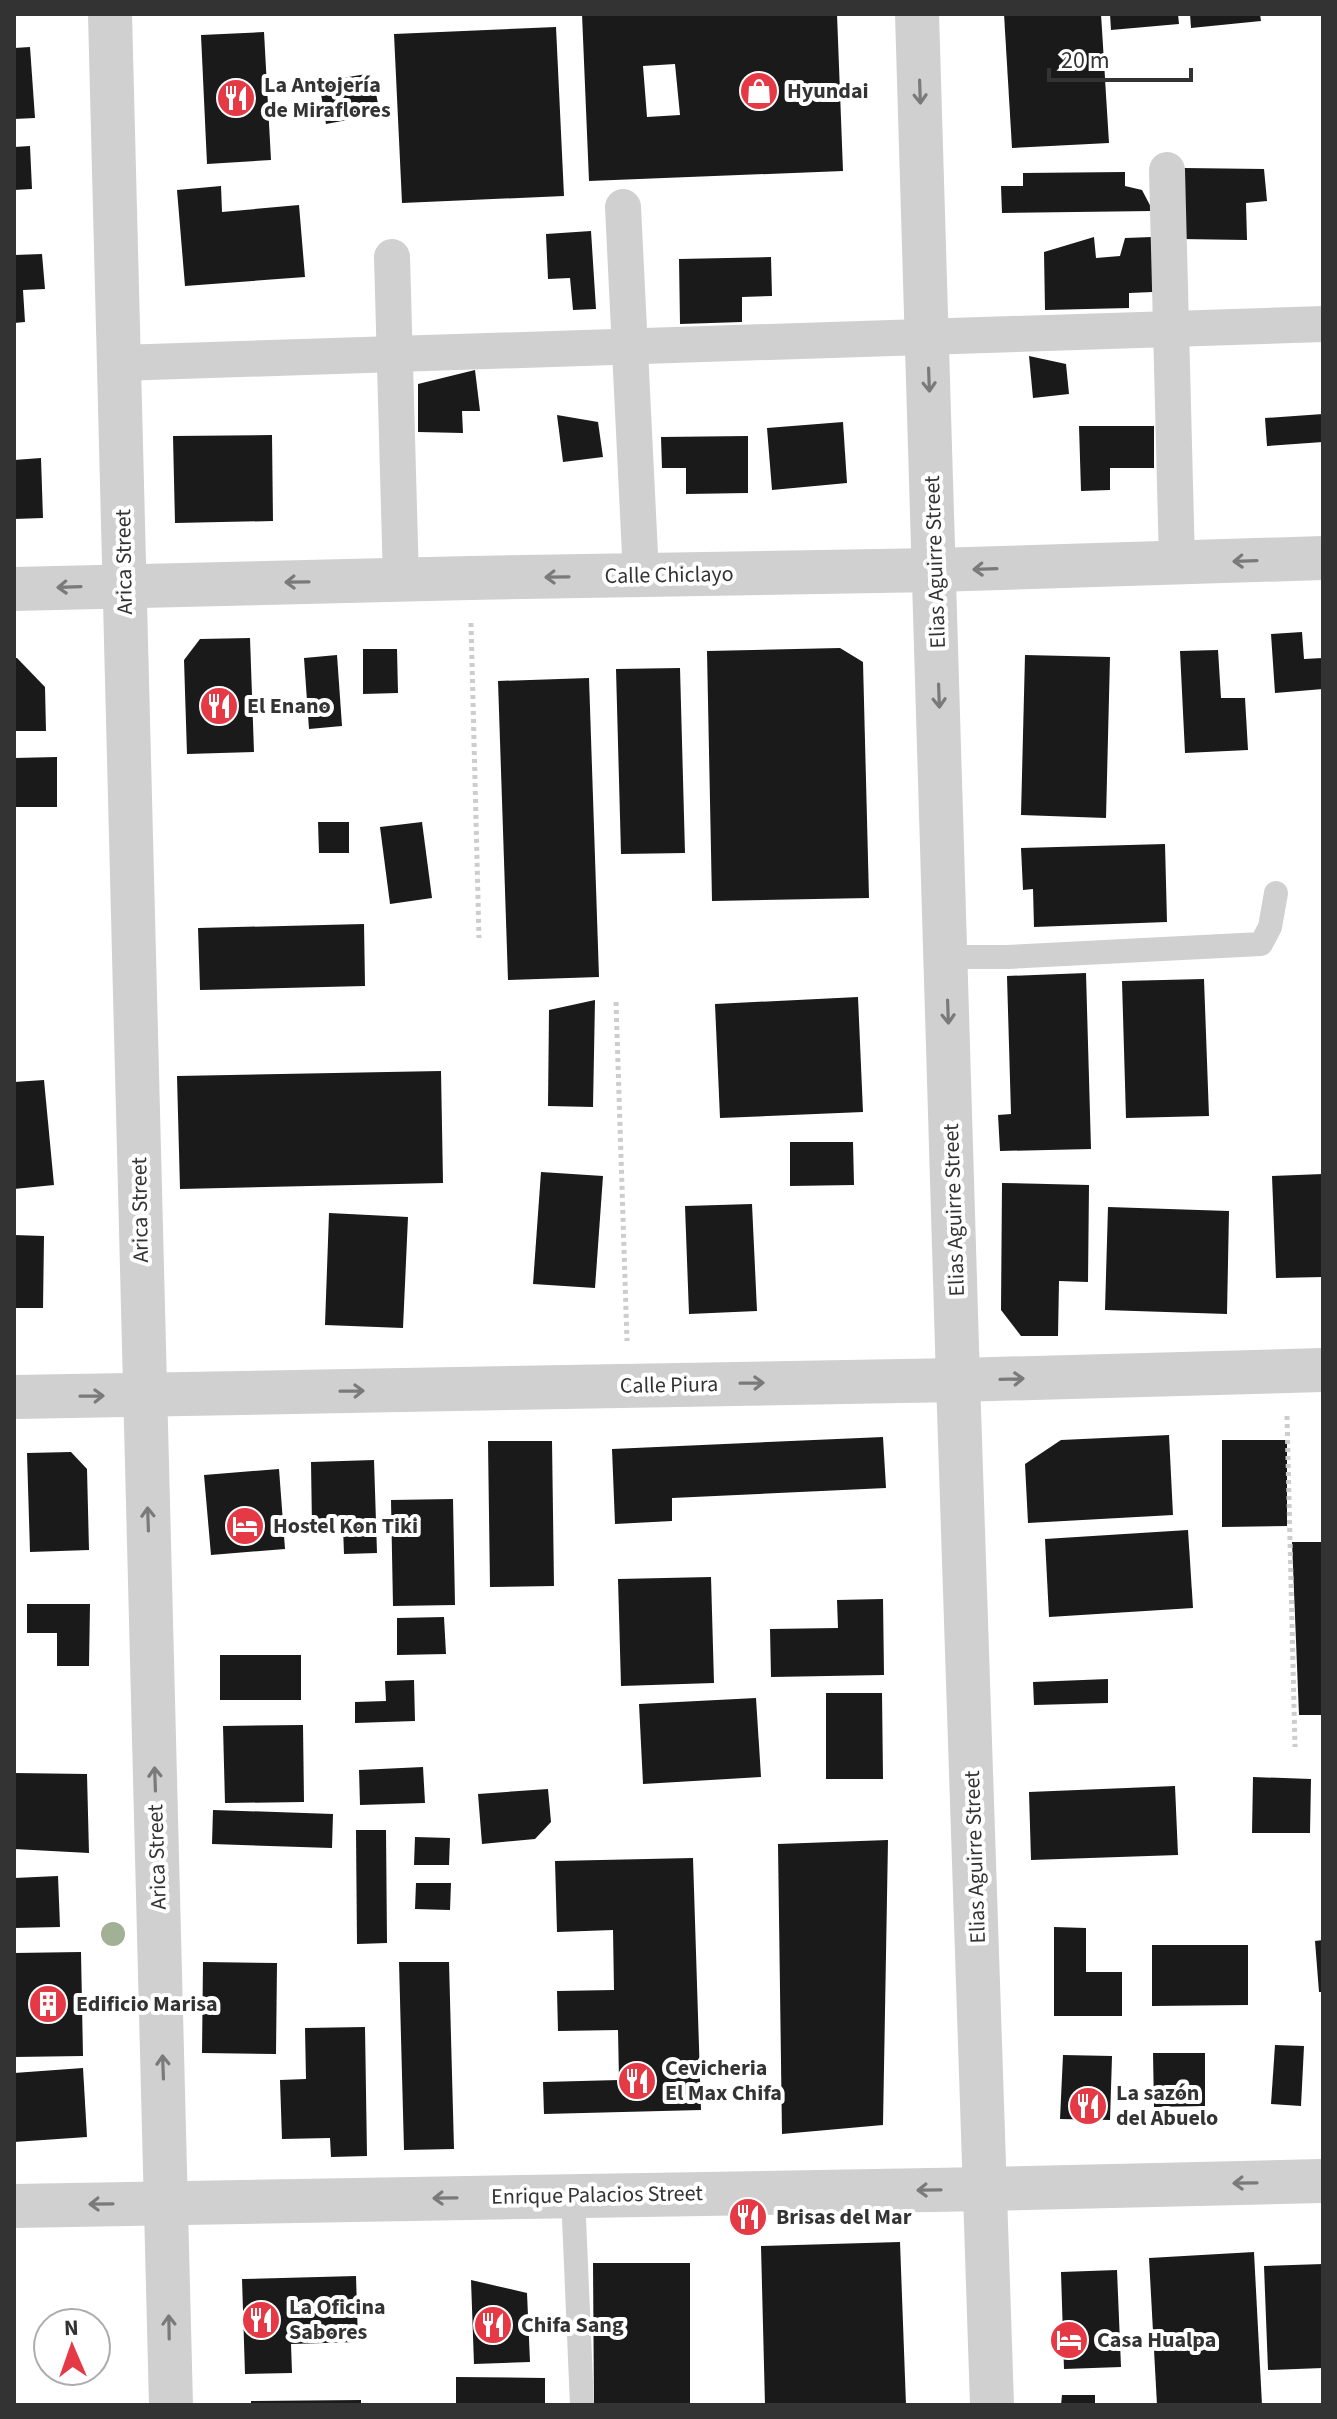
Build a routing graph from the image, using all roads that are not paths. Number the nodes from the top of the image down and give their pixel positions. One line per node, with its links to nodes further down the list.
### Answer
1 (110, 14): 11 (street, Arica Street)
2 (917, 14): 8 (street, Elias Aguirre Street, one-way to 8)
3 (1167, 170): 7 (street)
4 (623, 207): 9 (street)
5 (392, 257): 10 (street)
6 (1323, 324): 7 (street)
7 (1171, 329): 8 (street); 13 (street)
8 (928, 336): 9 (street); 14 (street, Elias Aguirre Street, one-way to 14)
9 (630, 347): 10 (street); 15 (street)
10 (395, 354): 11 (street); 16 (street)
11 (119, 363): 17 (street, Arica Street)
12 (1323, 558): 13 (street, Calle Chiclayo, one-way to 13)
13 (1177, 563): 14 (street, Calle Chiclayo, one-way to 14)
14 (935, 570): 15 (street, Calle Chiclayo); 20 (street, Elias Aguirre Street, one-way to 20)
15 (641, 575): 16 (street, Calle Chiclayo, one-way to 16)
16 (401, 580): 17 (street, Calle Chiclayo, one-way to 17)
17 (124, 585): 18 (street, Calle Chiclayo, one-way to 18); 23 (street, Arica Street)
18 (14, 589)
19 (1276, 893): 20 (lane)
20 (947, 957): 22 (street, Elias Aguirre Street, one-way to 22)
21 (1304, 1370): 22 (street, Calle Piura, one-way to 21)
22 (958, 1380): 23 (street, Calle Piura, one-way to 22); 26 (street, Elias Aguirre Street)
23 (145, 1394): 24 (street, Calle Piura, one-way to 23); 28 (street, Arica Street, one-way to 23)
24 (14, 1397)
25 (1323, 2181): 26 (street, Enrique Palacios Street, one-way to 26)
26 (986, 2189): 27 (street, Enrique Palacios Street, one-way to 27); 32 (street, Elias Aguirre Street)
27 (573, 2195): 28 (street, Enrique Palacios Street, one-way to 28); 31 (lane)
28 (166, 2203): 29 (street, Enrique Palacios Street, one-way to 29); 30 (street, Arica Street, one-way to 28)
29 (14, 2206)
30 (171, 2405)
31 (582, 2405)
32 (992, 2405)

